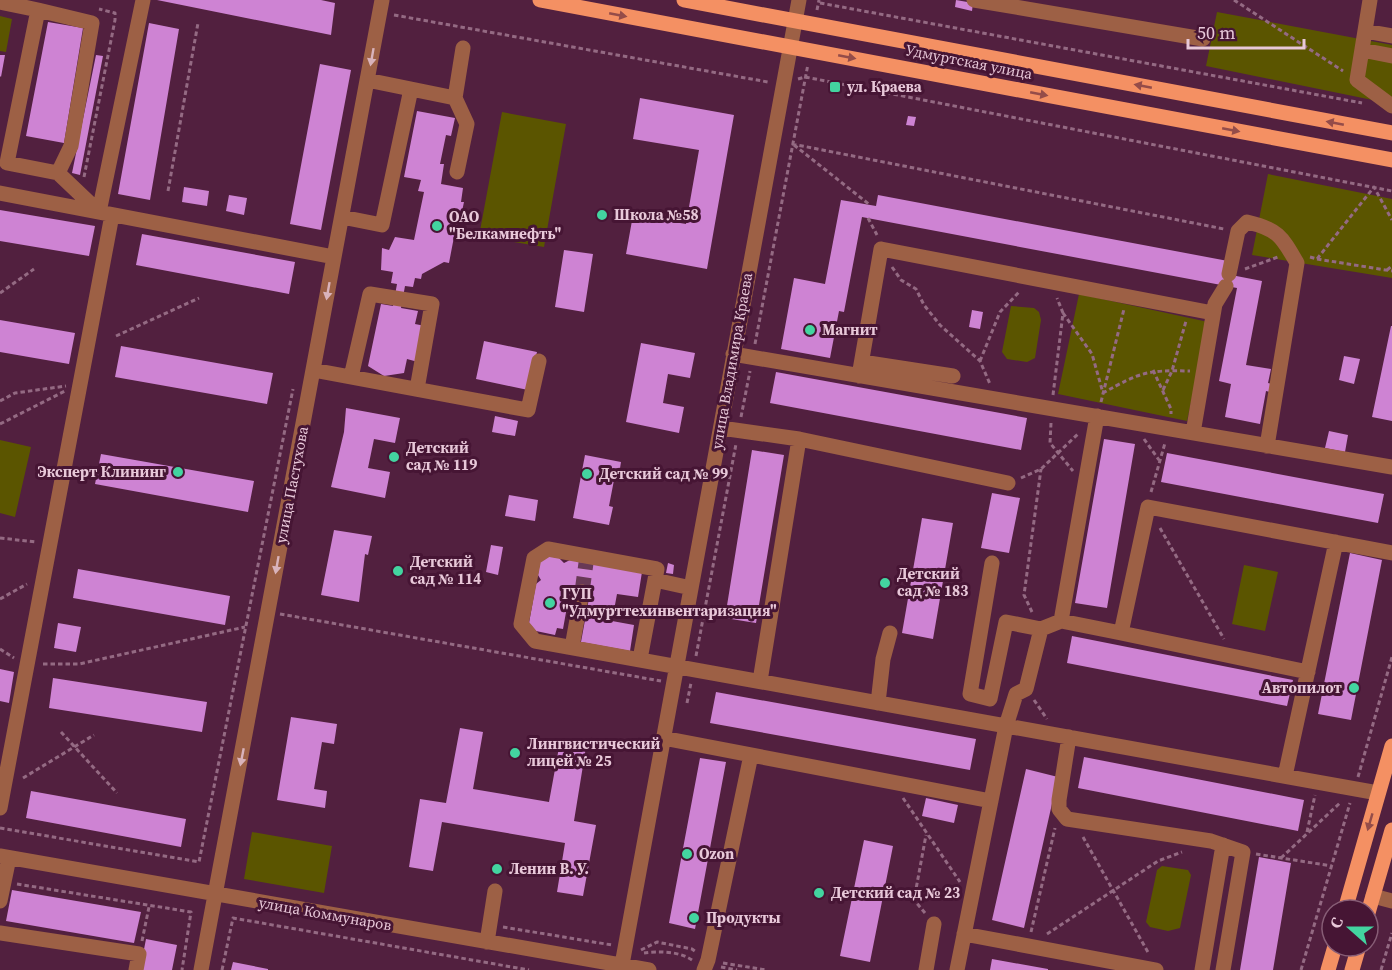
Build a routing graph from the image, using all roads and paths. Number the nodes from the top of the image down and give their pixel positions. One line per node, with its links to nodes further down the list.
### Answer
1 (143, 0): 44 (street)
2 (382, 0): 26 (street, улица Пастухова, one-way to 26)
3 (540, 0): 20 (main road, Удмуртская улица, one-way to 20)
4 (684, 0): 14 (main road, Удмуртская улица)
5 (974, 0): 19 (street)
6 (1234, 0): 27 (path)
7 (1370, 0): 17 (street)
8 (805, 1): 9 (path); 14 (street, улица Владимира Краева)
9 (819, 1): 16 (path); 31 (path)
10 (0, 2): 12 (street)
11 (98, 9): 42 (path)
12 (38, 10): 37 (street); 37 (street)
13 (392, 15): 28 (path)
14 (795, 20): 16 (main road, Удмуртская улица); 20 (street, улица Владимира Краева)
15 (198, 23): 39 (path)
16 (815, 24): 33 (main road, Удмуртская улица, one-way to 16)
17 (1365, 31): 18 (street); 23 (street)
18 (1392, 36)
19 (1203, 39)
20 (790, 46): 22 (main road, Удмуртская улица); 28 (street, улица Владимира Краева)
21 (463, 48): 30 (street)
22 (810, 50): 25 (path); 35 (main road, Удмуртская улица, one-way to 35)
23 (1362, 50): 24 (street); 27 (street)
24 (1392, 56)
25 (805, 76): 28 (path); 34 (path); 38 (path)
26 (368, 80): 29 (street); 45 (street, улица Пастухова)
27 (1357, 80): 32 (street)
28 (783, 84): 67 (street, улица Владимира Краева)
29 (411, 89): 30 (street); 45 (street)
30 (455, 98): 36 (street)
31 (1369, 104)
32 (1392, 106)
33 (1392, 134)
34 (792, 144): 43 (path); 48 (path); 68 (path)
35 (1392, 160)
36 (457, 172)
37 (58, 173): 42 (street)
38 (1374, 187): 40 (path); 47 (path); 52 (path)
39 (168, 191)
40 (1392, 191)
41 (0, 193): 44 (street)
42 (81, 194): 44 (street)
43 (870, 205)
44 (106, 214): 51 (street); 79 (street)
45 (342, 217): 51 (street, улица Пастухова)
46 (868, 218): 49 (path)
47 (1392, 220)
48 (1238, 231): 50 (street); 58 (street)
49 (881, 249): 57 (street); 70 (path); 71 (street)
50 (1291, 253): 52 (path); 58 (path); 93 (street)
51 (334, 257): 72 (street, улица Пастухова, one-way to 72)
52 (1317, 259): 55 (path)
53 (1392, 266): 55 (path)
54 (34, 269): 60 (path)
55 (1387, 270): 56 (path)
56 (1392, 271)
57 (1029, 278): 59 (street); 70 (path)
58 (1228, 280): 65 (street)
59 (1051, 284): 62 (street); 63 (path)
60 (0, 293)
61 (199, 298): 66 (path)
62 (1189, 308): 65 (street); 74 (path)
63 (1063, 313): 82 (path); 85 (path)
64 (1123, 313): 82 (path)
65 (1213, 313): 75 (street)
66 (116, 336)
67 (733, 354): 68 (street); 88 (street, улица Владимира Краева)
68 (752, 357): 71 (street); 90 (path)
69 (538, 361): 80 (street)
70 (980, 361): 83 (path)
71 (860, 369): 76 (street); 83 (street)
72 (314, 370): 77 (street); 112 (street, улица Пастухова, one-way to 112)
73 (1153, 370): 74 (path); 81 (path); 82 (path)
74 (1172, 371): 75 (path); 81 (path)
75 (1203, 371): 91 (street)
76 (953, 376)
77 (351, 377): 80 (street); 80 (street)
78 (294, 382): 115 (path)
79 (80, 384): 84 (path); 87 (path); 103 (street)
80 (417, 389)
81 (1163, 390): 89 (path)
82 (1103, 393): 86 (path)
83 (997, 399): 85 (street)
84 (0, 401)
85 (1052, 409): 86 (street); 94 (path)
86 (1097, 416): 89 (street); 94 (path); 99 (street)
87 (0, 424)
88 (720, 428): 90 (street); 108 (street, улица Владимира Краева)
89 (1170, 429): 91 (street)
90 (739, 430): 92 (street); 125 (path)
91 (1193, 433): 93 (street)
92 (799, 439): 98 (street); 128 (street)
93 (1267, 446): 96 (street)
94 (1057, 452): 97 (path); 99 (path)
95 (1158, 459): 100 (path)
96 (1392, 467)
97 (1041, 469): 98 (path); 116 (path)
98 (1008, 483)
99 (1085, 487): 113 (street)
100 (1148, 507): 102 (street); 118 (street); 120 (path)
101 (0, 538): 103 (path)
102 (1336, 542): 104 (street); 126 (street)
103 (50, 544): 106 (street)
104 (1392, 553)
105 (992, 563): 111 (street)
106 (44, 574): 110 (path); 123 (street)
107 (655, 580): 108 (street); 119 (street); 122 (street)
108 (690, 588): 124 (street, улица Владимира Краева)
109 (582, 592): 119 (street)
110 (0, 599)
111 (984, 610): 114 (street); 114 (street)
112 (268, 612): 127 (path); 163 (street, улица Пастухова, one-way to 163)
113 (1061, 621): 116 (street); 118 (street)
114 (1006, 622): 116 (street)
115 (246, 627): 123 (path); 151 (path)
116 (1041, 629): 129 (street)
117 (890, 633): 130 (street)
118 (1121, 633): 120 (street)
119 (572, 647): 122 (street)
120 (1234, 656): 126 (street)
121 (1392, 657): 144 (path)
122 (640, 659): 124 (street)
123 (27, 664): 148 (street)
124 (676, 666): 125 (street); 136 (street, улица Владимира Краева)
125 (693, 669): 128 (street); 131 (path)
126 (1308, 672): 140 (street)
127 (663, 681)
128 (760, 681): 130 (street)
129 (1026, 689): 132 (street); 135 (path)
130 (878, 703): 132 (street)
131 (686, 711)
132 (1006, 726): 135 (street); 147 (street)
133 (62, 732): 138 (path)
134 (94, 735): 138 (path)
135 (1064, 736): 140 (street); 149 (street)
136 (663, 738): 139 (street); 180 (street, улица Владимира Краева)
137 (1392, 746): 146 (main road)
138 (75, 747): 141 (path); 145 (path)
139 (751, 755): 142 (street); 179 (street)
140 (1285, 776): 143 (street)
141 (23, 778)
142 (892, 782): 147 (street); 153 (path)
143 (1317, 782): 144 (street); 154 (path)
144 (1355, 789): 146 (street); 154 (path); 159 (path)
145 (117, 793)
146 (1378, 793): 166 (main road, one-way to 166)
147 (991, 801): 165 (street)
148 (0, 808)
149 (1059, 809): 150 (street); 176 (path)
150 (1073, 820): 155 (street); 162 (path)
151 (0, 828)
152 (1392, 830): 164 (main road)
153 (927, 833): 165 (path); 170 (path)
154 (1307, 834): 158 (path)
155 (1217, 843): 156 (street); 162 (path); 190 (street)
156 (1243, 852): 158 (path); 191 (street)
157 (4, 857): 160 (street); 163 (street, улица Коммунаров)
158 (1281, 858): 159 (path)
159 (1332, 866): 192 (path)
160 (4, 882): 167 (street); 169 (path)
161 (495, 891): 175 (street)
162 (1114, 892): 176 (path); 178 (path)
163 (216, 895): 175 (street, улица Коммунаров); 183 (street, улица Пастухова)
164 (1373, 896): 168 (street)
165 (971, 898): 173 (street)
166 (1348, 898)
167 (0, 901)
168 (1392, 901)
169 (149, 907): 177 (path); 182 (path)
170 (934, 924): 188 (street)
171 (0, 933): 177 (street)
172 (1392, 933): 193 (path)
173 (964, 934): 176 (street); 189 (street)
174 (643, 938): 179 (path)
175 (487, 942): 180 (street, улица Коммунаров)
176 (1028, 946): 178 (street)
177 (139, 954): 181 (street)
178 (1154, 965)
179 (705, 967): 187 (path)
180 (621, 968): 186 (street, улица Коммунаров)
181 (136, 970)
182 (182, 970)
183 (201, 970)
184 (222, 970): 185 (path)
185 (528, 970)
186 (649, 970)
187 (737, 970)
188 (926, 970)
189 (957, 970)
190 (1202, 970)
191 (1223, 970)
192 (1301, 970)
193 (1381, 970)

